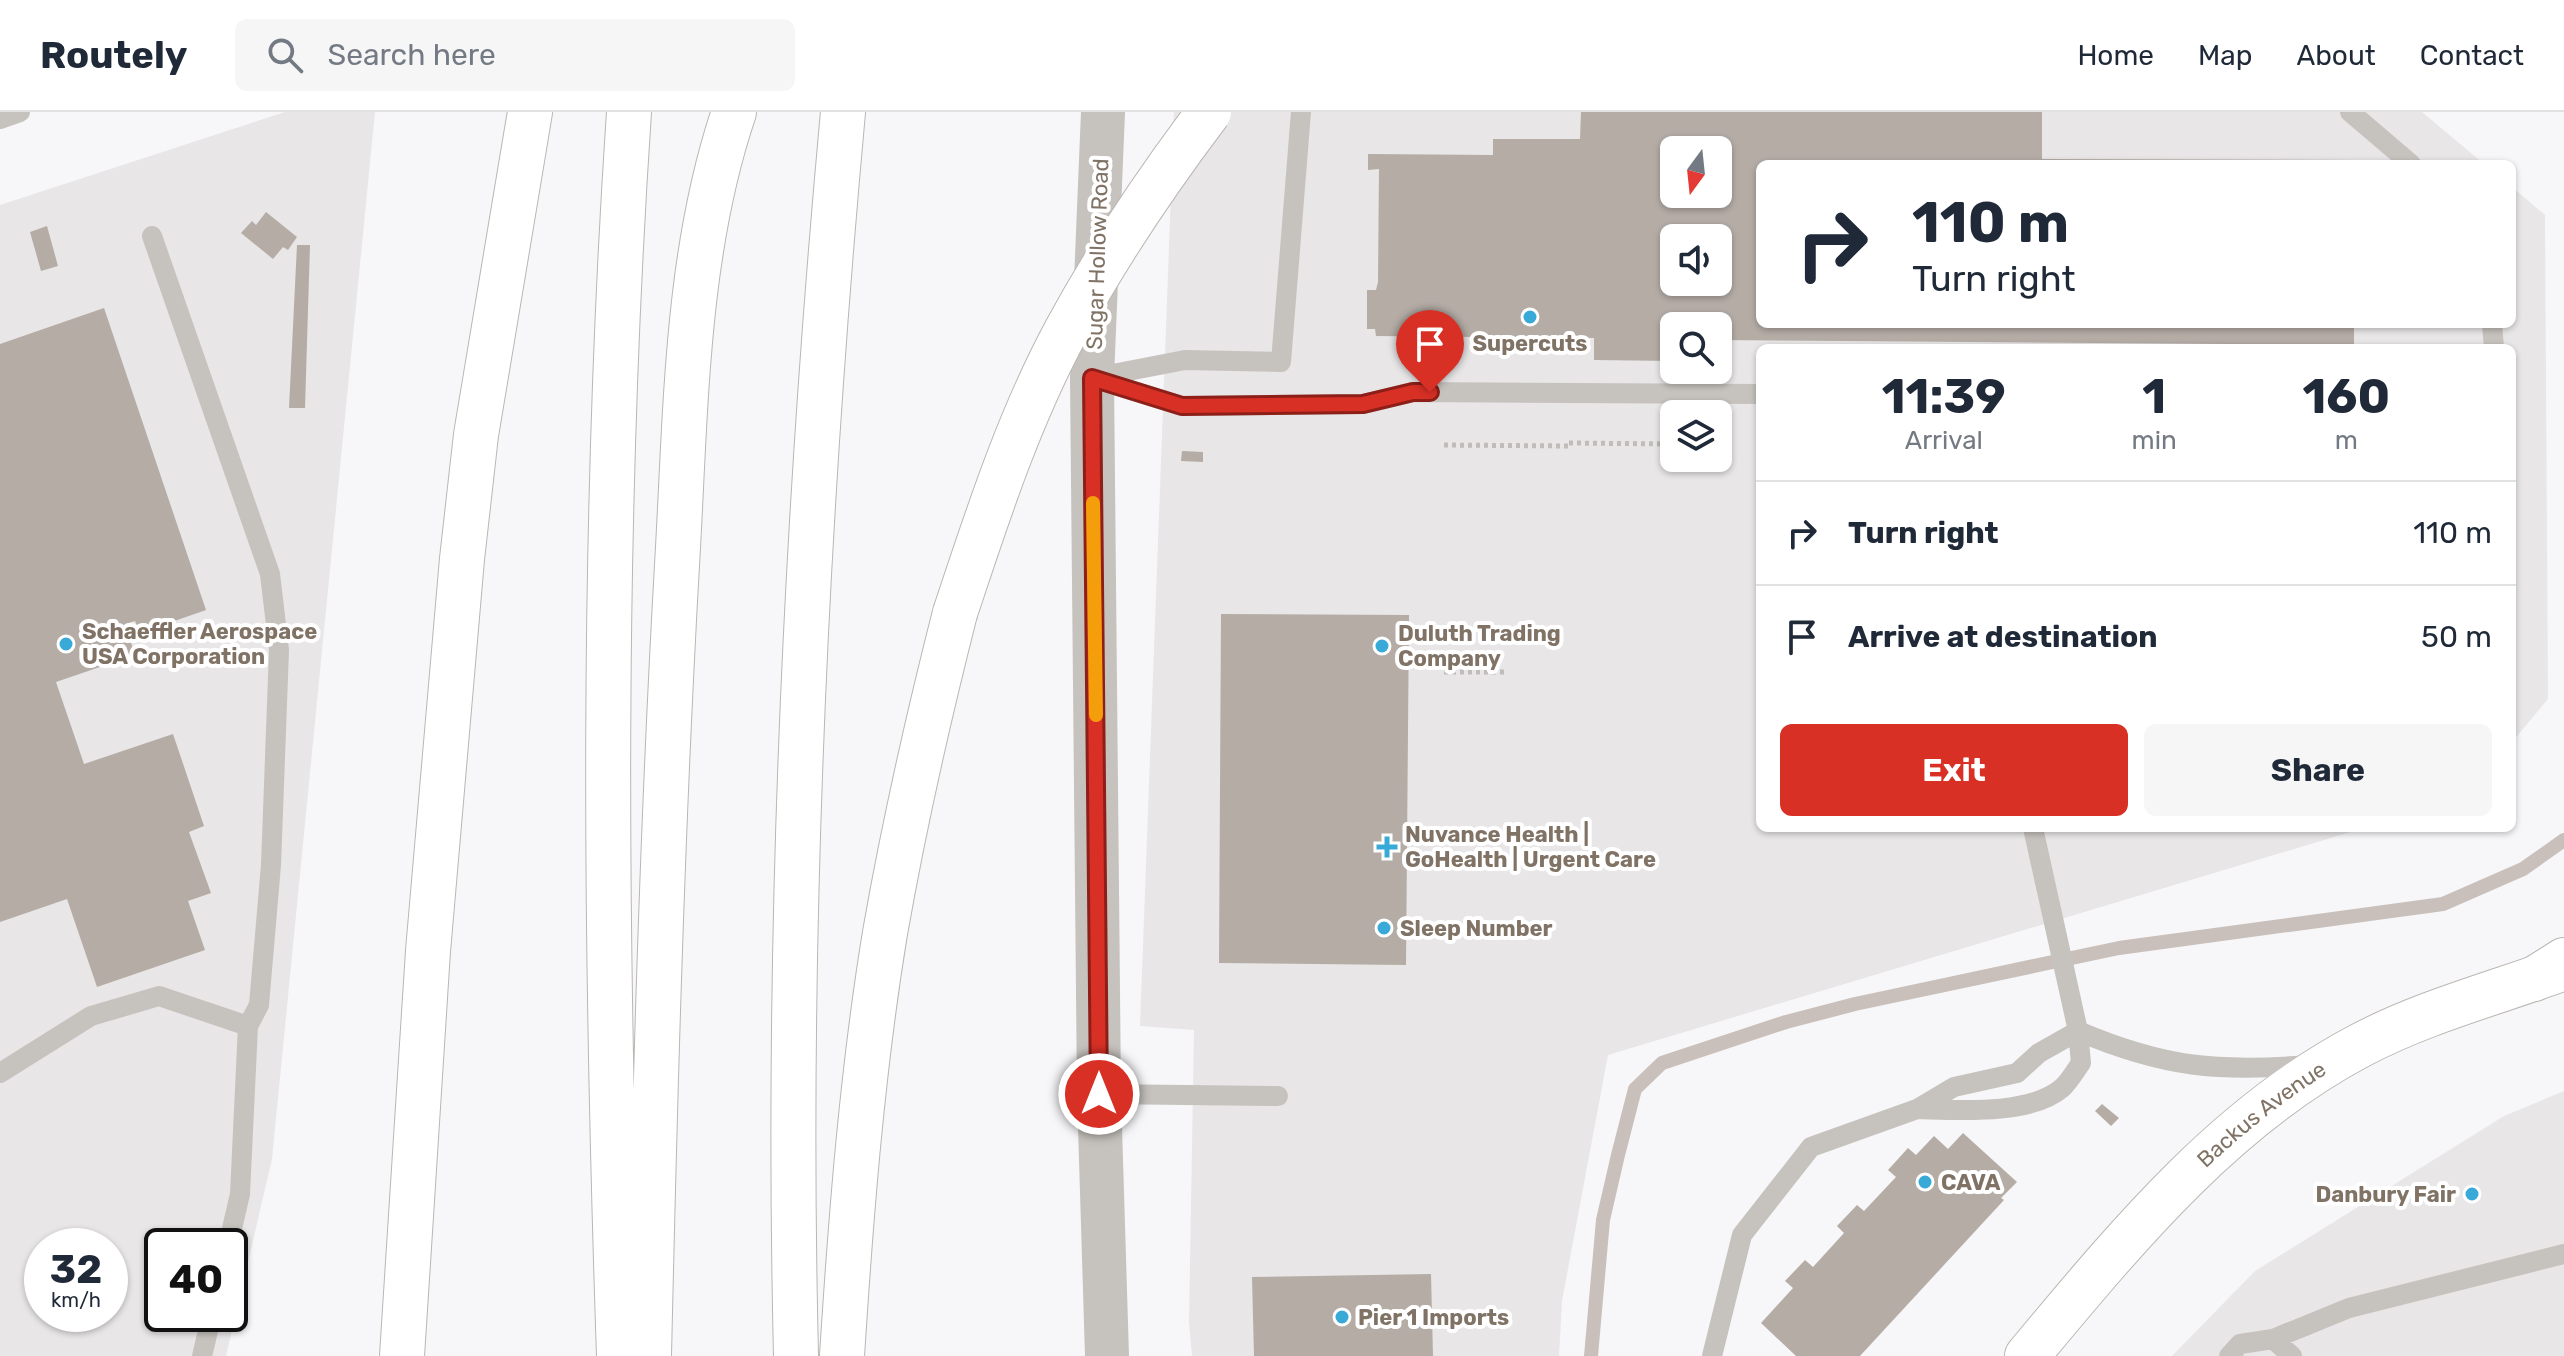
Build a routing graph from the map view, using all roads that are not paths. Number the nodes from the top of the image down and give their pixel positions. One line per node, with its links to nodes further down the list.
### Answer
1 (20, 112): 10 (lane)
2 (530, 112): 29 (main road)
3 (629, 112): 30 (main road)
4 (734, 112): 31 (main road)
5 (843, 112): 32 (main road)
6 (1103, 112): 13 (street, Sugar Hollow Road)
7 (1209, 112): 33 (main road, bridge)
8 (1301, 112): 13 (lane)
9 (2350, 112): 11 (lane)
10 (0, 119)
11 (2406, 160)
12 (152, 236): 17 (lane)
13 (1092, 378): 14 (lane); 21 (street, Sugar Hollow Road)
14 (1756, 394)
15 (2034, 832): 18 (lane)
16 (2556, 971): 19 (main road, Backus Avenue)
17 (248, 1026): 20 (lane); 24 (lane)
18 (2078, 1031): 19 (lane); 23 (lane); 23 (lane)
19 (2331, 1063): 36 (main road, Backus Avenue)
20 (0, 1073)
21 (1099, 1094): 22 (lane); 34 (street, Sugar Hollow Road)
22 (1278, 1096)
23 (1917, 1109): 35 (lane)
24 (232, 1228)
25 (2564, 1254): 27 (lane)
26 (208, 1332): 28 (lane)
27 (2273, 1339): 37 (lane); 38 (lane)
28 (202, 1356)
29 (402, 1356)
30 (619, 1356)
31 (649, 1356)
32 (796, 1356)
33 (842, 1356)
34 (1107, 1356)
35 (1712, 1356)
36 (2027, 1356)
37 (2229, 1356)
38 (2292, 1356)

